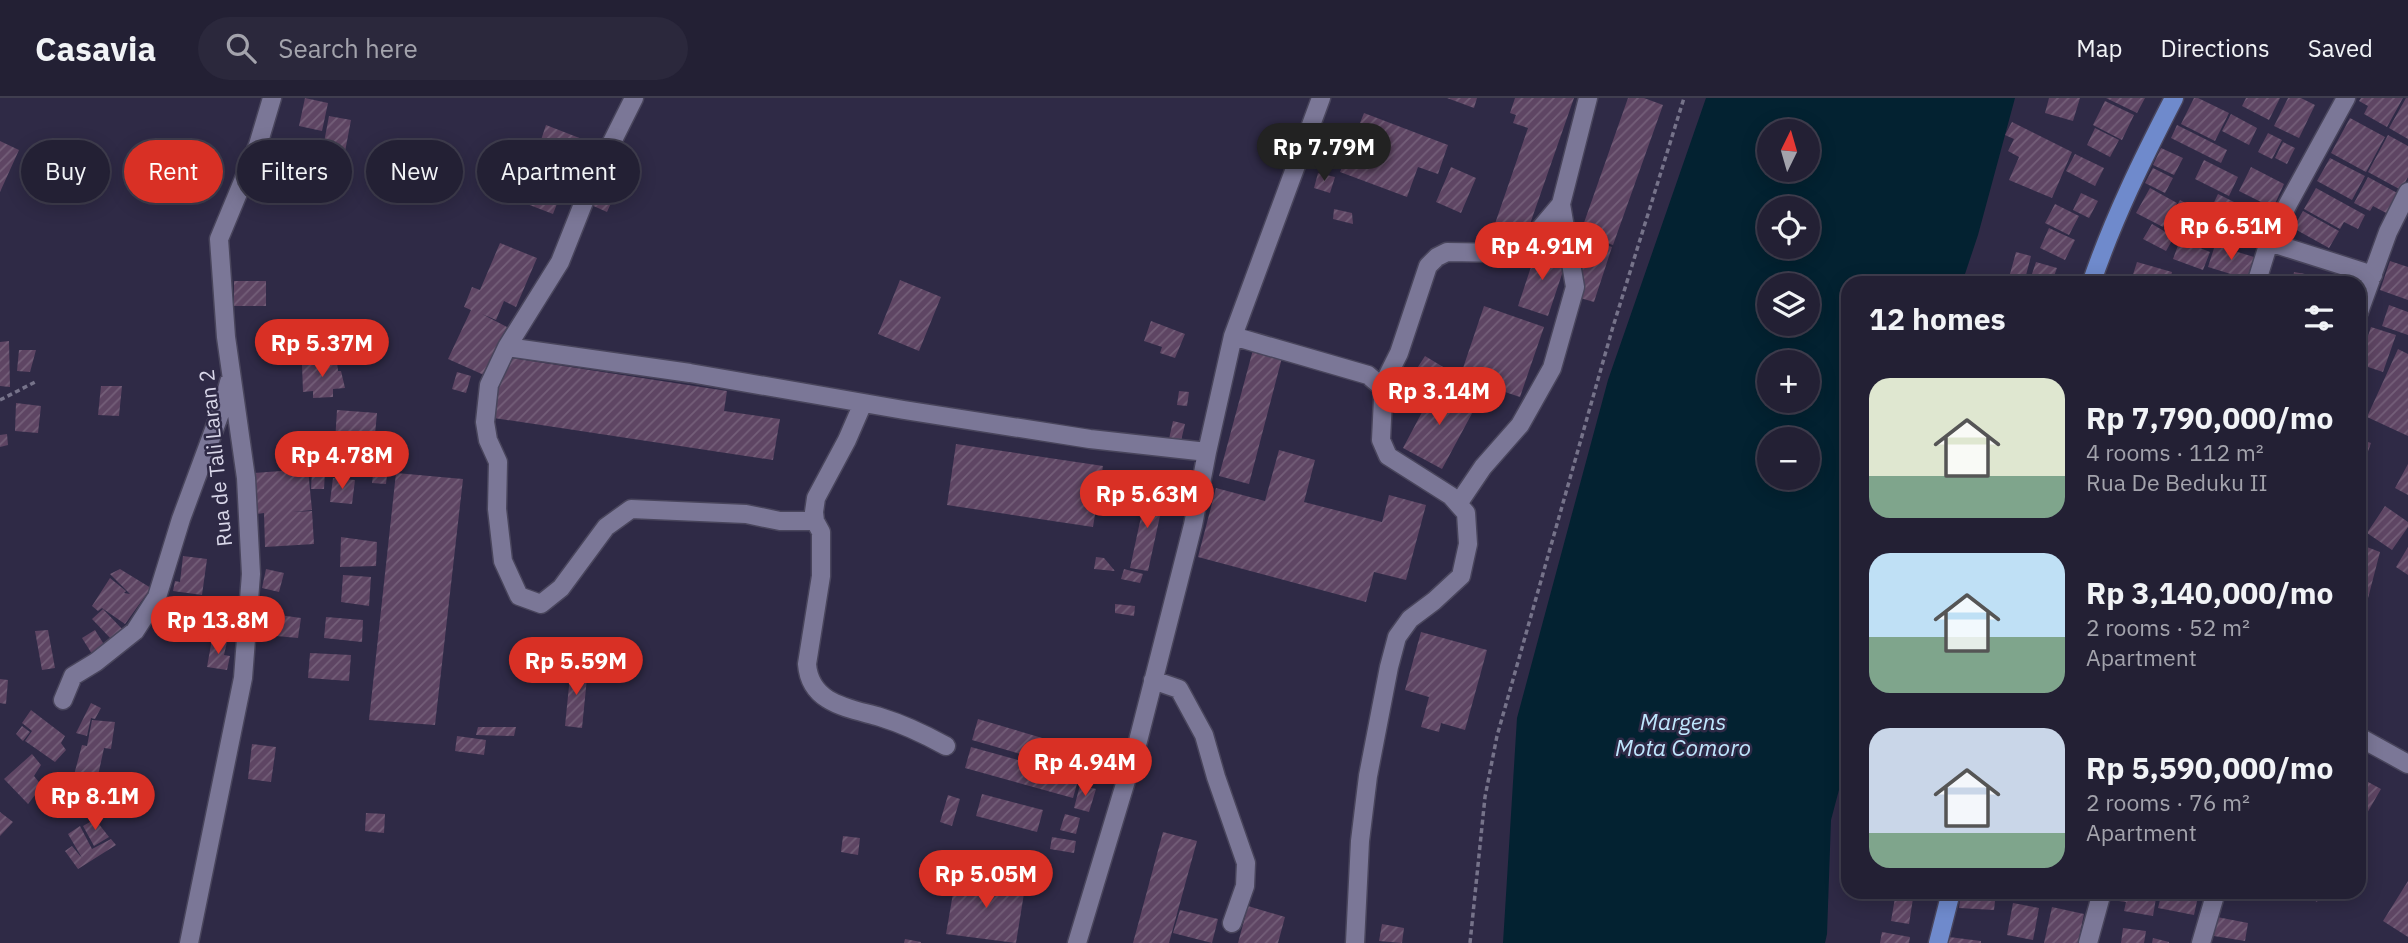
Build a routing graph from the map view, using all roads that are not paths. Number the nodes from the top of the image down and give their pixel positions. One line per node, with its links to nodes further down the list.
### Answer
1 (272, 98): 16 (street, Rua de Tali Laran 2)
2 (634, 98): 15 (street)
3 (1321, 98): 14 (street)
4 (1588, 98): 8 (street)
5 (2175, 98): 11 (main road)
6 (2346, 98): 9 (street)
7 (2408, 192): 10 (street)
8 (1561, 204): 17 (street); 20 (street)
9 (2269, 242): 10 (street); 12 (street)
10 (2373, 275): 13 (street)
11 (2094, 276)
12 (2258, 276)
13 (2366, 294)
14 (1233, 336): 17 (street); 19 (street)
15 (507, 347): 18 (street); 21 (street)
16 (231, 376): 23 (street); 31 (street, Rua de Tali Laran 2)
17 (1382, 387): 20 (street)
18 (863, 403): 19 (street); 21 (street)
19 (1207, 452): 22 (street)
20 (1458, 504): 33 (street)
21 (815, 521): 25 (street)
22 (1153, 680): 30 (street); 32 (street)
23 (63, 700)
24 (2366, 741): 26 (street)
25 (946, 746)
26 (2408, 764)
27 (1949, 899): 34 (main road)
28 (2100, 899): 35 (street)
29 (2214, 899): 36 (street)
30 (1232, 923)
31 (189, 943)
32 (1077, 943)
33 (1355, 943)
34 (1938, 943)
35 (2088, 943)
36 (2201, 943)

